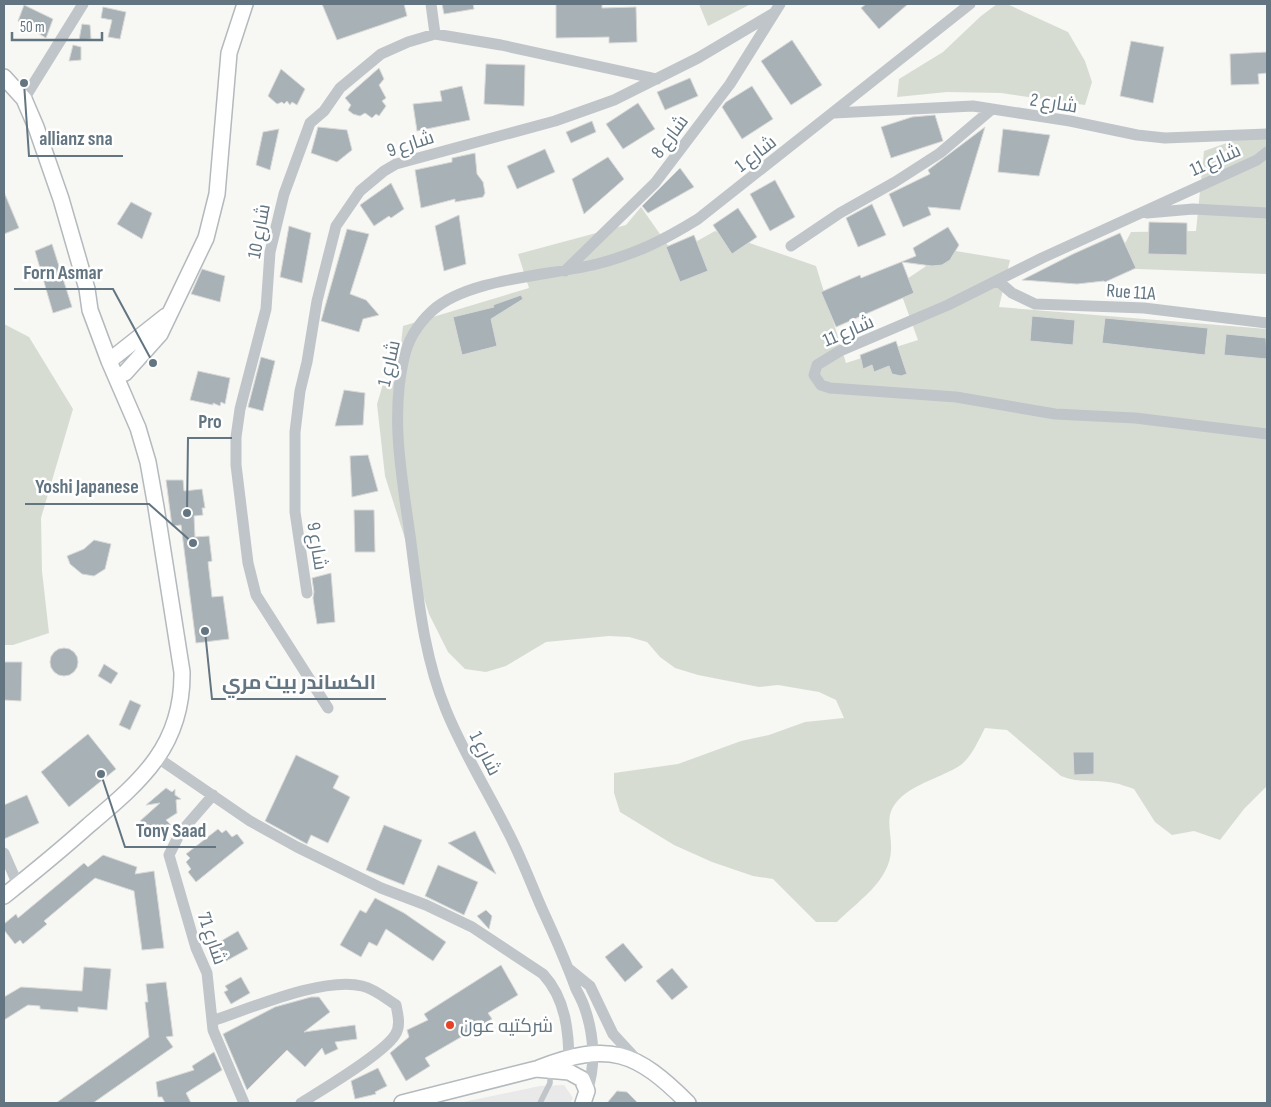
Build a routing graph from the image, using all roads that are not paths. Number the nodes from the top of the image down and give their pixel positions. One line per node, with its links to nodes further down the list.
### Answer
1 (83, 4): 9 (street)
2 (245, 4): 19 (main road)
3 (431, 4): 6 (street)
4 (970, 4): 11 (street, شارع 1)
5 (777, 8): 8 (street, شارع 9); 17 (street, شارع 8)
6 (435, 34): 8 (street, شارع 10); 25 (street, شارع 10)
7 (4, 77): 9 (main road)
8 (657, 79): 24 (street, شارع 9)
9 (24, 99): 21 (main road)
10 (992, 109): 11 (street, شارع 2); 12 (street, شارع 2); 16 (street)
11 (834, 113): 17 (street, شارع 1)
12 (1267, 134)
13 (1267, 152): 15 (street, شارع 11)
14 (1267, 213): 15 (street)
15 (1140, 214): 18 (street, شارع 11)
16 (792, 246)
17 (565, 271): 31 (street, شارع 1)
18 (998, 281): 20 (street, Rue 11A); 23 (street, شارع 11)
19 (168, 315): 21 (main road); 22 (main road)
20 (1267, 323)
21 (113, 358): 22 (main road)
22 (120, 375): 26 (main road)
23 (1267, 434)
24 (307, 593)
25 (328, 708)
26 (158, 758): 27 (street); 29 (main road)
27 (213, 796): 32 (street, شارع 71); 34 (street)
28 (4, 853): 29 (street)
29 (18, 885): 30 (main road)
30 (4, 896)
31 (569, 969): 33 (street, شارع 1); 35 (street)
32 (212, 1021): 39 (street, شارع 71); 40 (street)
33 (593, 1052): 34 (main road); 35 (main road); 38 (street, شارع 1)
34 (569, 1056): 36 (main road); 37 (street)
35 (641, 1065): 43 (main road)
36 (543, 1070): 37 (main road); 41 (main road); 42 (lane)
37 (569, 1072): 38 (main road)
38 (585, 1100)
39 (244, 1103)
40 (301, 1103)
41 (402, 1103)
42 (540, 1103)
43 (688, 1103)

